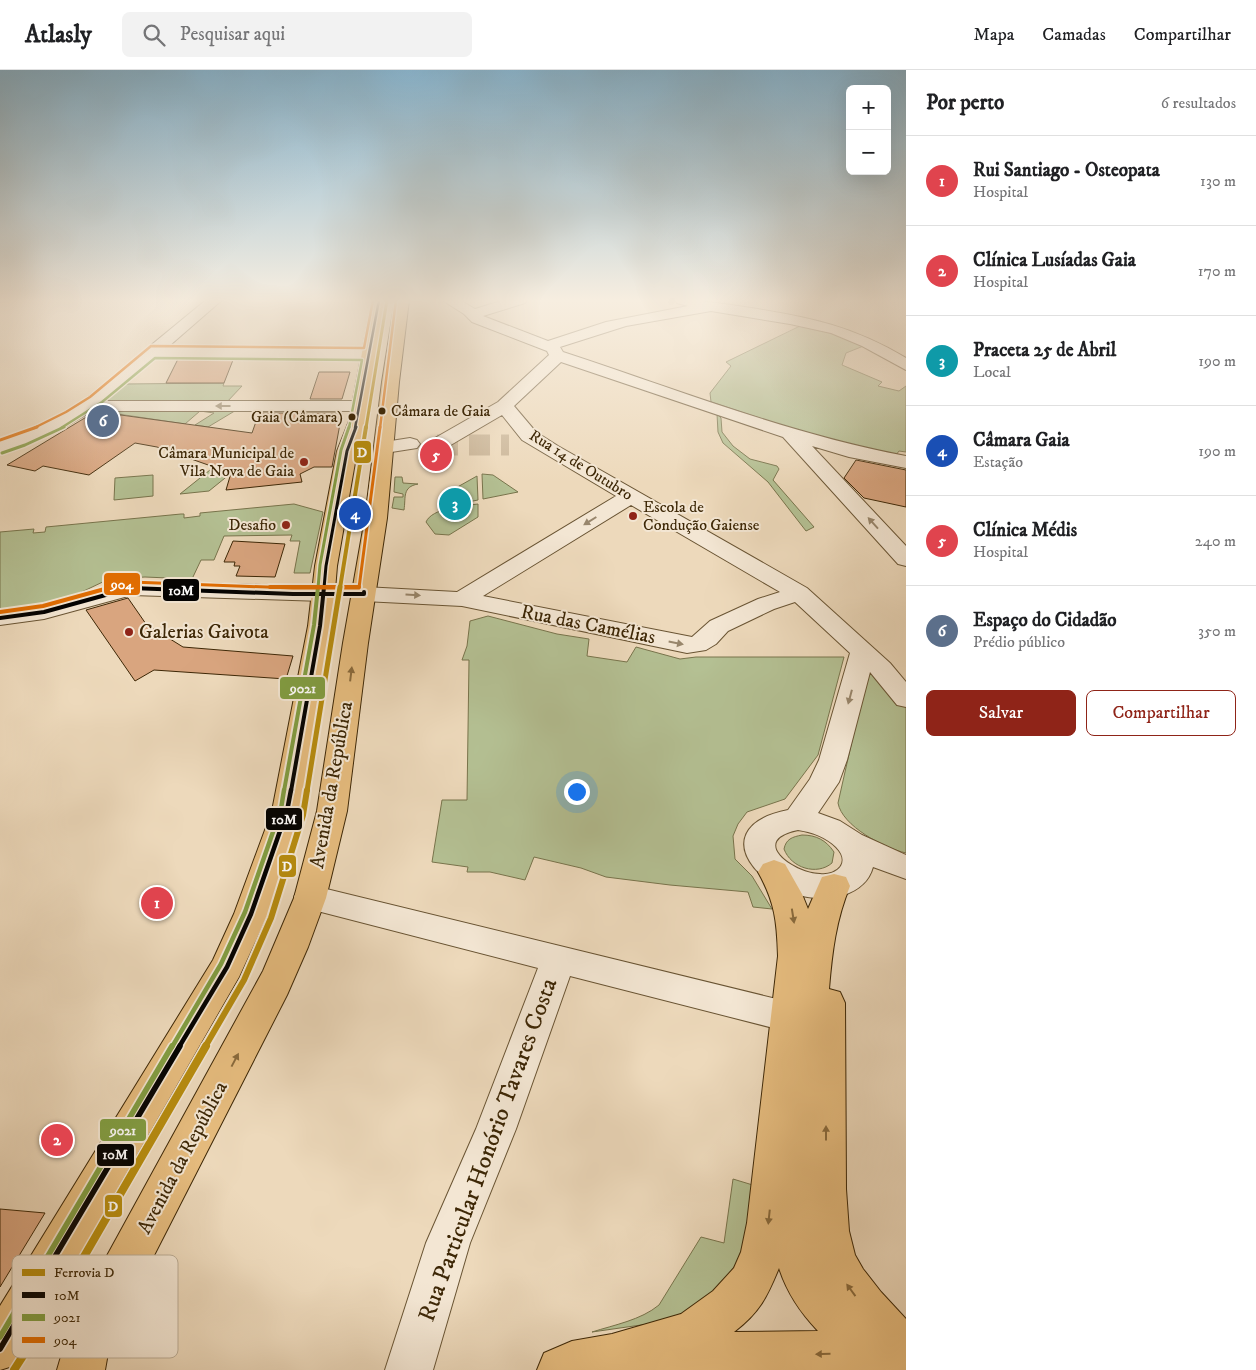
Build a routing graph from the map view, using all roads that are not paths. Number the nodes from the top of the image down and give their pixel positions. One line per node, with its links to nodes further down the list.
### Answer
1 (143, 361): 6 (street)
2 (367, 361): 7 (main road, Avenida da República)
3 (393, 361): 14 (main road, Avenida da República)
4 (552, 361): 8 (street)
5 (581, 361): 9 (street)
6 (88, 406): 7 (street, one-way to 6); 15 (street)
7 (360, 406): 17 (main road, Avenida da República)
8 (504, 406): 10 (street); 11 (street, Rua 14 de Outubro)
9 (789, 433): 16 (street); 19 (street)
10 (442, 442)
11 (540, 443): 13 (street); 20 (street, Rua 14 de Outubro)
12 (410, 444): 14 (street)
13 (516, 446)
14 (385, 447): 17 (main road); 24 (main road, Avenida da República)
15 (0, 448)
16 (849, 450): 18 (street); 19 (street)
17 (347, 451): 23 (main road, Avenida da República)
18 (906, 462)
19 (818, 463): 21 (street, one-way to 19)
20 (632, 497): 22 (street, Rua 14 de Outubro); 25 (street, one-way to 25)
21 (906, 559)
22 (799, 593): 25 (street, Rua das Camélias, one-way to 22); 27 (street, Rua 14 de Outubro)
23 (323, 594): 24 (main road); 26 (street); 38 (main road, Avenida da República)
24 (364, 594): 25 (street, Rua das Camélias, one-way to 25); 35 (main road, Avenida da República, one-way to 24)
25 (462, 599)
26 (0, 618)
27 (863, 650): 28 (street, Rua 14 de Outubro); 29 (street, one-way to 29)
28 (906, 699)
29 (798, 819): 30 (street); 33 (street)
30 (850, 842): 31 (street); 34 (street)
31 (906, 867)
32 (906, 871): 34 (street)
33 (774, 872): 34 (street); 37 (main road, one-way to 37)
34 (836, 892): 42 (main road, one-way to 34); 44 (main road)
35 (310, 897): 36 (street, Rua Particular Honório Tavares Costa); 39 (main road, Avenida da República, one-way to 35)
36 (558, 960): 37 (street, Rua Particular Honório Tavares Costa); 45 (street, Rua Particular Honório Tavares Costa)
37 (789, 1017): 43 (main road, one-way to 43)
38 (56, 1255)
39 (131, 1255)
40 (12, 1329): 41 (main road, Avenida da República)
41 (0, 1349)
42 (906, 1354)
43 (612, 1357): 44 (main road, one-way to 43); 46 (main road)
44 (906, 1364)
45 (409, 1370)
46 (561, 1370)

